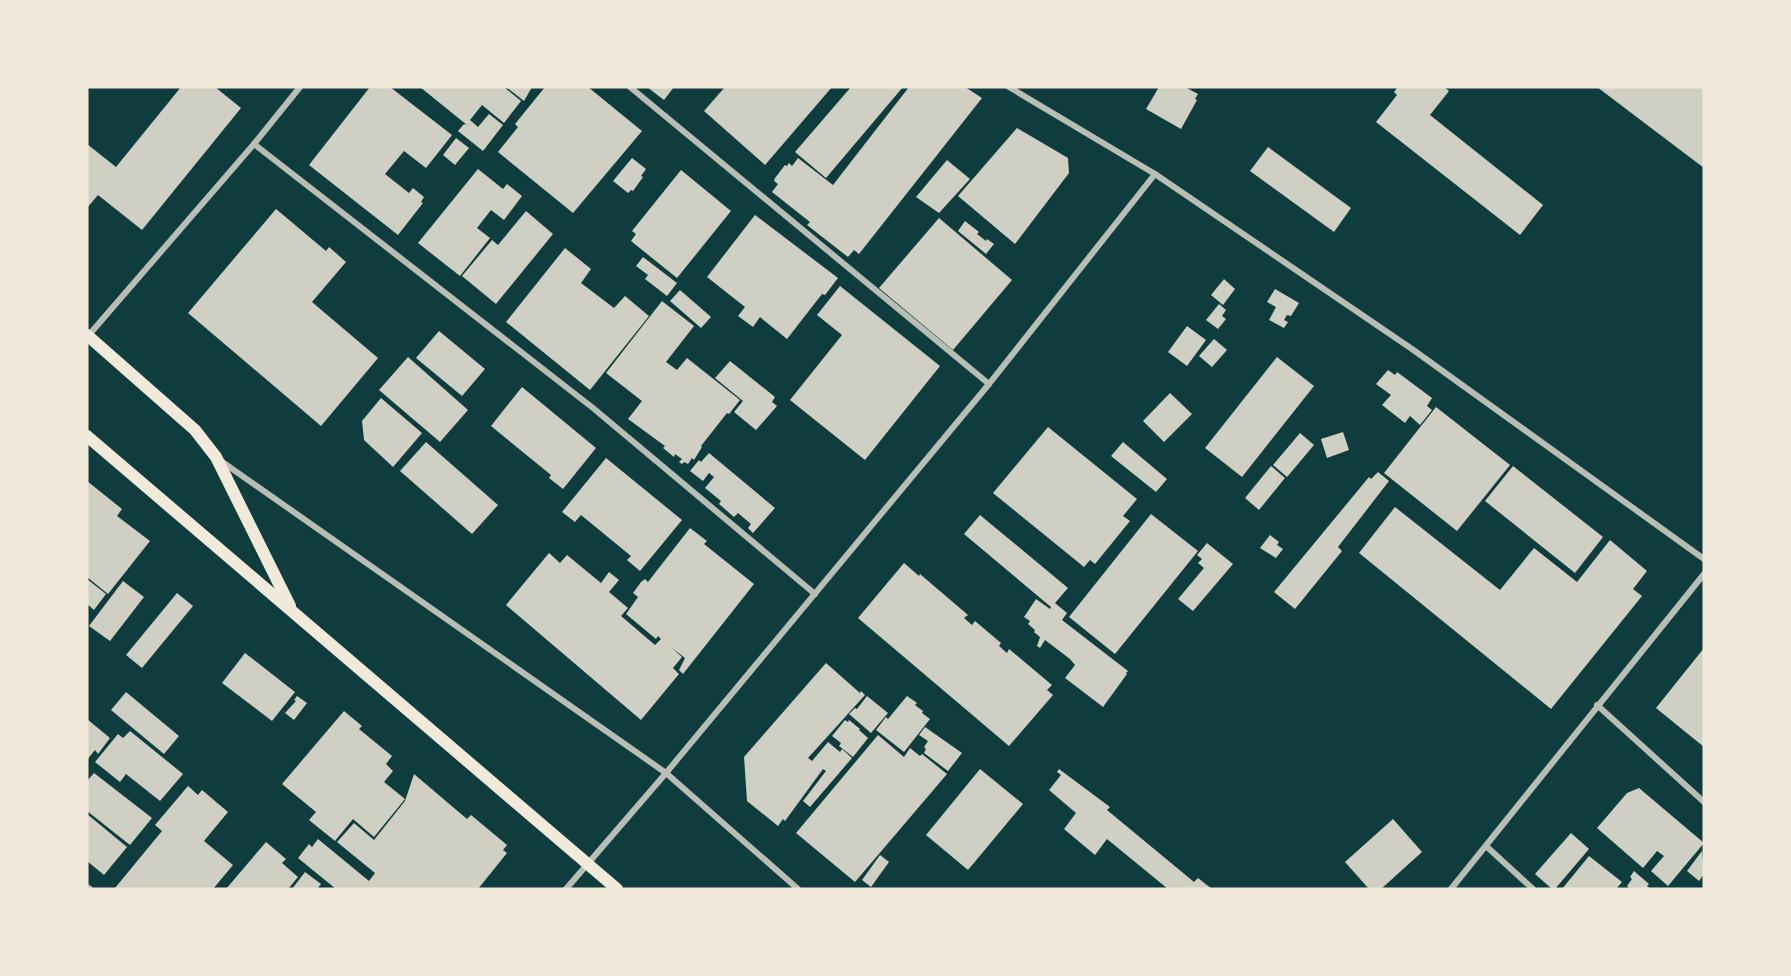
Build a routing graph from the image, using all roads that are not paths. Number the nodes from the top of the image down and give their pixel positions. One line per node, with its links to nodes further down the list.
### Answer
1 (300, 87): 4 (street)
2 (630, 87): 7 (street)
3 (1009, 87): 5 (street)
4 (254, 144): 6 (street); 12 (street)
5 (1155, 174): 7 (street); 10 (street)
6 (87, 335): 9 (main road)
7 (989, 384): 12 (street)
8 (87, 436): 13 (main road)
9 (216, 458): 13 (main road); 15 (street)
10 (1704, 559)
11 (1704, 574): 14 (street)
12 (815, 594): 15 (street)
13 (293, 612): 18 (main road)
14 (1597, 705): 16 (street); 17 (street)
15 (666, 773): 18 (street); 21 (street)
16 (1704, 802)
17 (1486, 846): 22 (street); 23 (street)
18 (587, 864): 19 (street); 20 (main road)
19 (566, 889)
20 (617, 889)
21 (798, 889)
22 (1451, 889)
23 (1533, 889)

